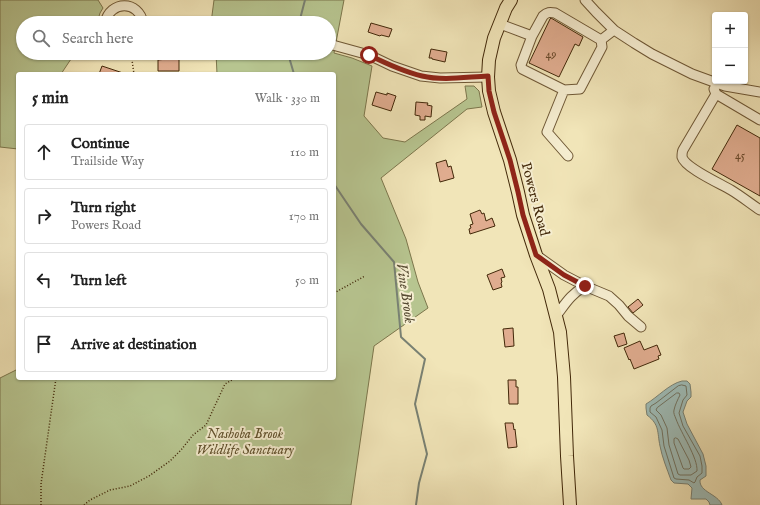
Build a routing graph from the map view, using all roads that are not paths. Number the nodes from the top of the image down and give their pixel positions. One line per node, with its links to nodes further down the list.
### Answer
1 (512, 0): 5 (main road, Powers Road)
2 (585, 0): 6 (street)
3 (108, 16): 4 (street)
4 (140, 16)
5 (500, 24): 7 (street); 10 (main road, Powers Road)
6 (614, 30): 8 (street); 11 (street)
7 (532, 36): 8 (street); 12 (street)
8 (601, 40): 12 (street)
9 (336, 46): 10 (street)
10 (488, 76): 18 (main road, Powers Road)
11 (710, 80): 13 (street); 14 (street)
12 (564, 90): 16 (street)
13 (760, 92)
14 (716, 94): 15 (street); 17 (street)
15 (760, 120)
16 (568, 156)
17 (760, 210)
18 (536, 255): 19 (street); 20 (main road, Powers Road)
19 (585, 286): 20 (street); 21 (street)
20 (556, 316): 22 (main road, Powers Road)
21 (641, 327)
22 (570, 505)

